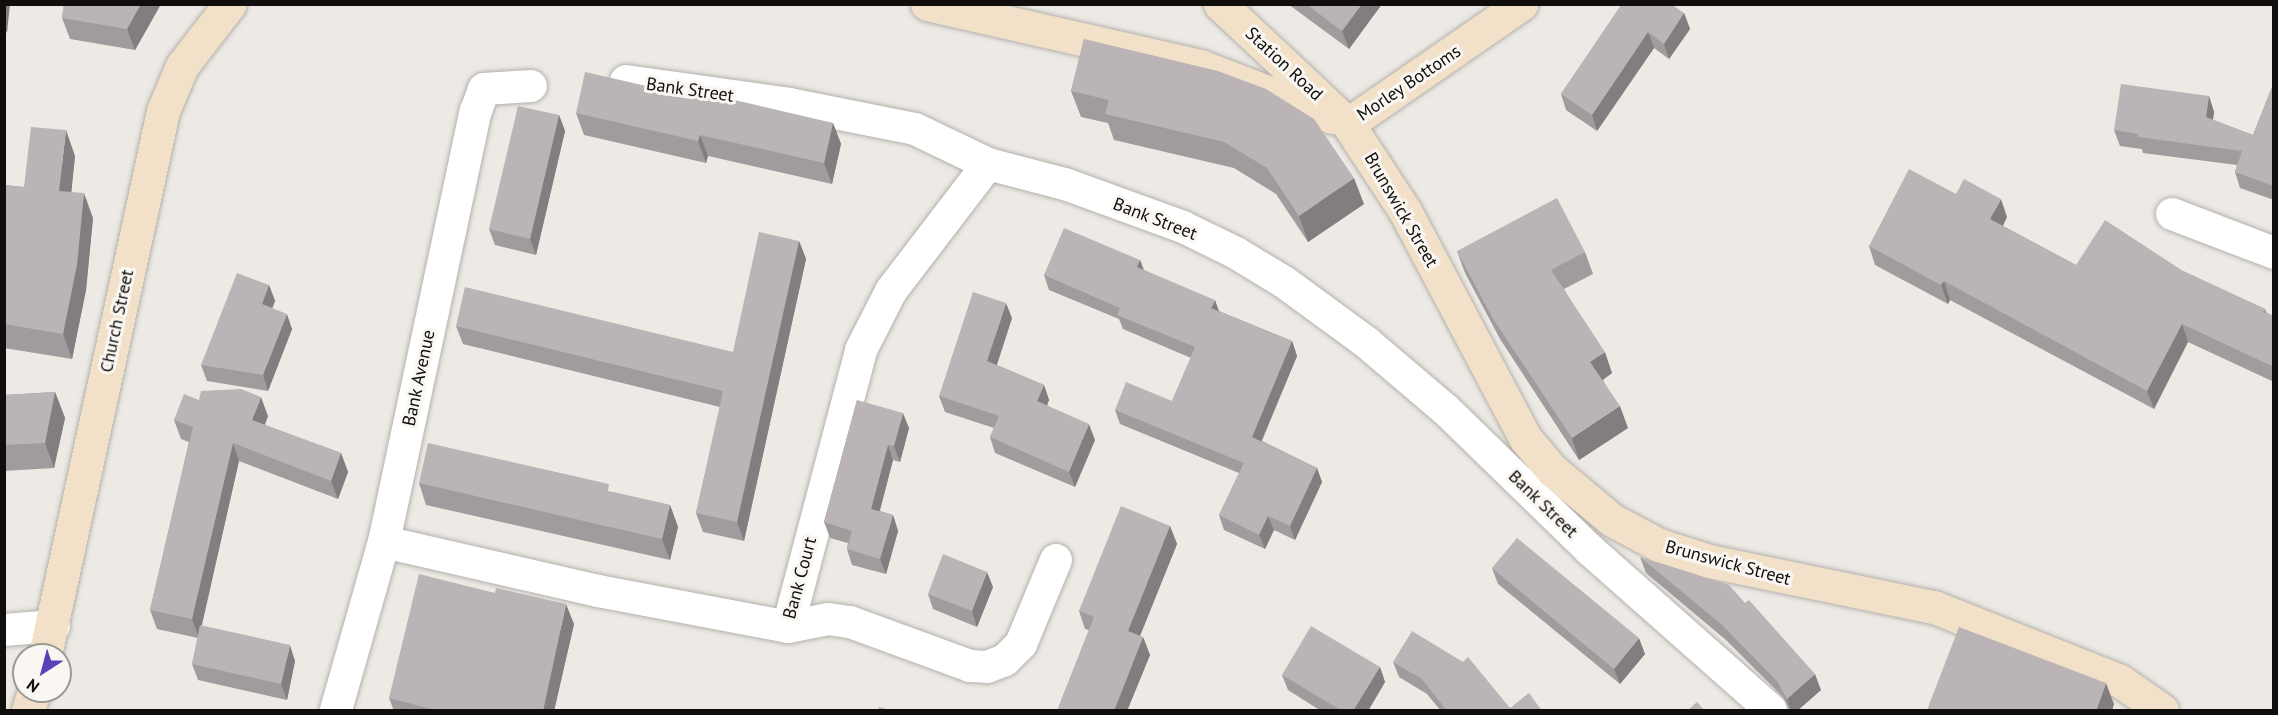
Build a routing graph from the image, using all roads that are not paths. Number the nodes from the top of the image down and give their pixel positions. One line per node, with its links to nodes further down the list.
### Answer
1 (230, 4): 17 (main road, Church Street)
2 (927, 4): 7 (main road)
3 (1220, 4): 7 (main road, Station Road)
4 (1521, 4): 7 (main road, Morley Bottoms)
5 (626, 81): 8 (street, Bank Street)
6 (531, 86): 12 (street, Bank Avenue)
7 (1347, 124): 11 (main road, Brunswick Street)
8 (988, 164): 13 (street, Bank Street); 15 (street, Bank Court)
9 (2172, 214): 10 (street)
10 (2274, 253)
11 (1612, 520): 13 (street, Bank Street); 20 (main road, Brunswick Street)
12 (384, 542): 15 (street, Bank Court); 18 (street, Bank Avenue)
13 (1589, 549): 19 (street, Bank Street)
14 (1056, 560): 15 (street)
15 (788, 627)
16 (4, 630): 17 (street)
17 (49, 641)
18 (336, 711)
19 (1771, 711)
20 (2162, 711)

